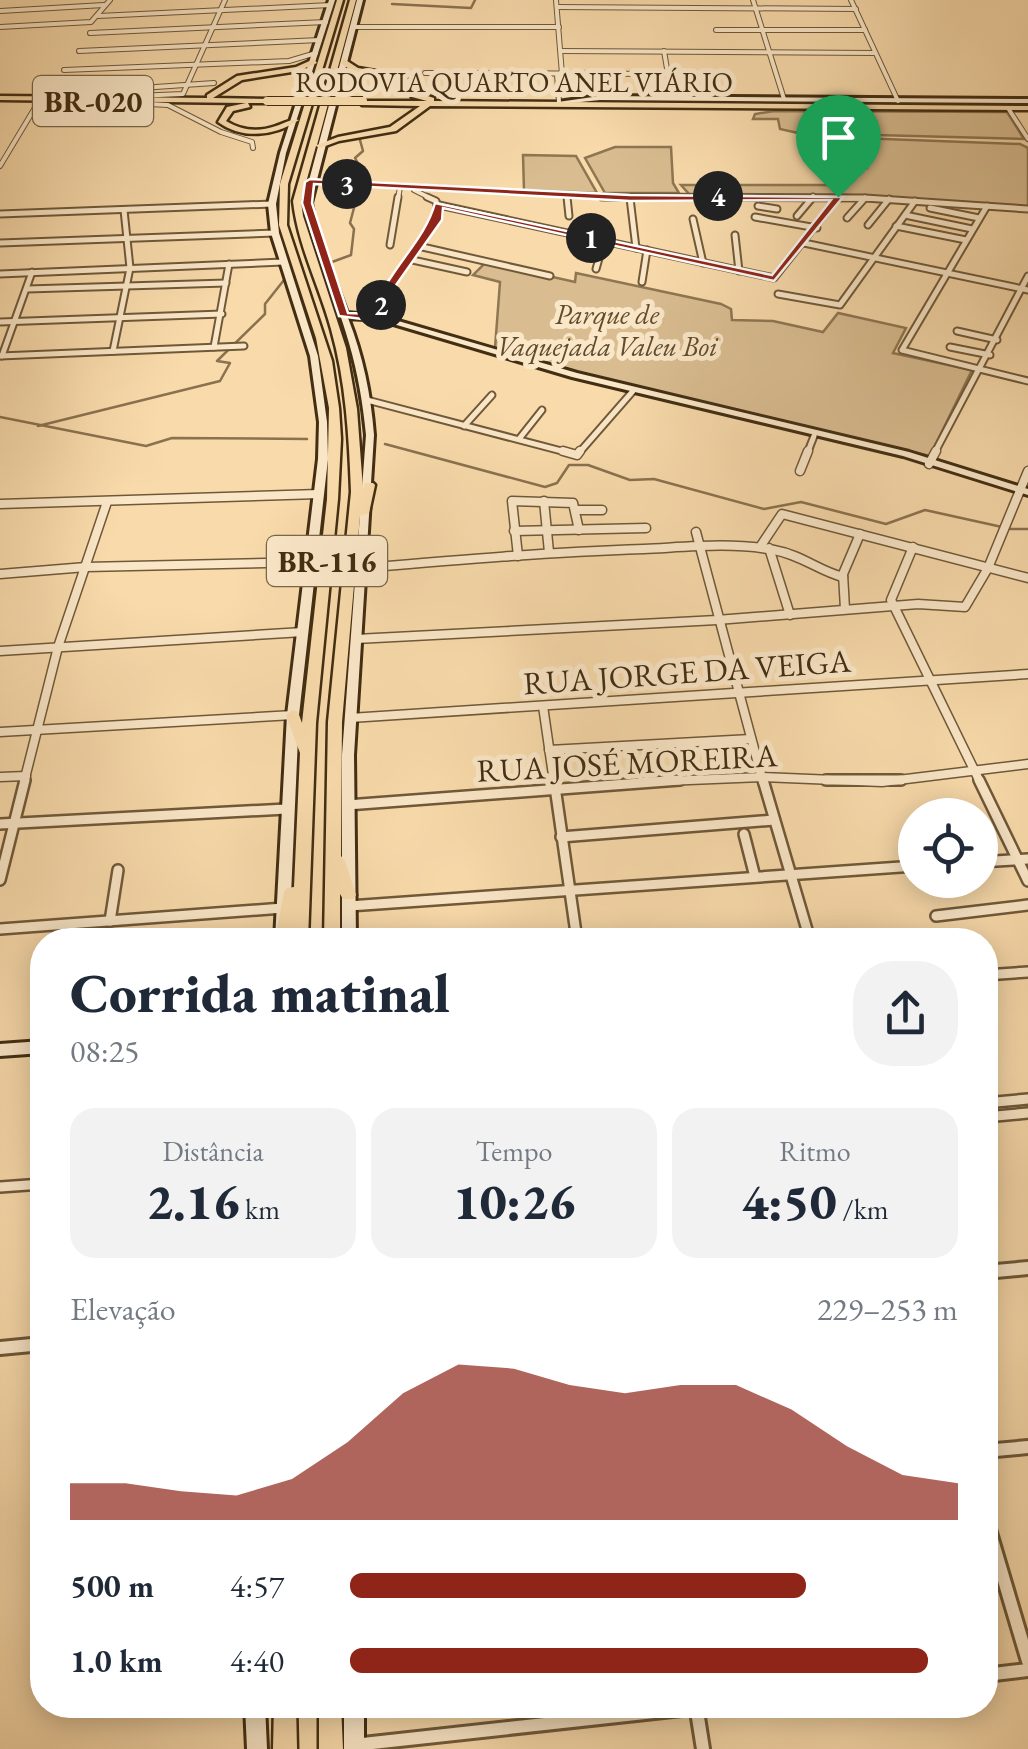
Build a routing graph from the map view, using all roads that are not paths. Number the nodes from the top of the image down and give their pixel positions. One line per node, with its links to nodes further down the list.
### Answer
1 (110, 0): 11 (street)
2 (225, 0): 16 (street)
3 (352, 0): 115 (highway, BR-116)
4 (360, 0): 22 (main road, BR-116)
5 (556, 0): 12 (street)
6 (654, 0): 13 (street)
7 (754, 0): 14 (street)
8 (851, 0): 15 (street)
9 (334, 2): 16 (street); 19 (main road); 83 (highway, BR-116)
10 (93, 3): 11 (street); 17 (street)
11 (104, 5): 18 (street)
12 (557, 8): 13 (street); 23 (street)
13 (655, 8): 14 (street)
14 (756, 8): 15 (street); 25 (street)
15 (856, 9): 26 (street)
16 (221, 10): 18 (street); 20 (street)
17 (0, 11)
18 (98, 16): 21 (street)
19 (326, 22): 20 (street); 28 (main road)
20 (214, 26): 27 (street); 29 (street)
21 (0, 27)
22 (353, 27): 23 (street); 36 (main road, BR-116)
23 (559, 28): 30 (street)
24 (716, 30): 25 (street)
25 (763, 30): 26 (street); 33 (street)
26 (866, 30): 34 (street)
27 (90, 32)
28 (320, 40): 29 (street); 35 (main road)
29 (206, 45): 31 (street); 37 (street)
30 (561, 50): 32 (street); 40 (street)
31 (79, 51)
32 (664, 51): 33 (street); 41 (street)
33 (769, 52): 34 (street); 50 (street)
34 (875, 52): 55 (street)
35 (315, 57): 37 (street); 44 (main road); 49 (highway)
36 (344, 61): 45 (main road, BR-116); 59 (highway)
37 (196, 65): 38 (street); 43 (street)
38 (64, 70)
39 (424, 73): 40 (street)
40 (560, 74): 41 (street); 58 (street)
41 (668, 74): 47 (street)
42 (214, 83): 43 (street)
43 (186, 85): 46 (street); 49 (street)
44 (307, 85): 56 (highway); 63 (main road)
45 (337, 86): 57 (highway); 64 (main road, BR-116)
46 (109, 95): 49 (highway, RODOVIA QUARTO ANEL VIÁRIO / BR-020); 52 (highway, RODOVIA QUARTO ANEL VIÁRIO / BR-020)
47 (672, 98): 50 (main road); 58 (main road)
48 (0, 99): 52 (highway, RODOVIA QUARTO ANEL VIÁRIO / BR-020)
49 (183, 99): 53 (highway, RODOVIA QUARTO ANEL VIÁRIO / BR-020); 56 (highway, RODOVIA QUARTO ANEL VIÁRIO / BR-020); 67 (highway)
50 (784, 99): 51 (main road)
51 (821, 99): 54 (main road); 60 (highway)
52 (42, 100): 53 (highway, RODOVIA QUARTO ANEL VIÁRIO / BR-020); 69 (street)
53 (92, 101): 68 (street)
54 (882, 101): 55 (main road); 60 (highway)
55 (898, 101): 61 (main road)
56 (267, 102): 57 (highway, RODOVIA QUARTO ANEL VIÁRIO / BR-020, bridge); 63 (highway)
57 (364, 102): 59 (highway, RODOVIA QUARTO ANEL VIÁRIO / BR-020); 64 (highway)
58 (560, 102): 59 (highway, RODOVIA QUARTO ANEL VIÁRIO / BR-020); 60 (highway, RODOVIA QUARTO ANEL VIÁRIO / BR-020)
59 (455, 103): 62 (highway, RODOVIA QUARTO ANEL VIÁRIO / BR-020); 66 (highway)
60 (840, 104): 61 (highway, RODOVIA QUARTO ANEL VIÁRIO / BR-020)
61 (1028, 105): 62 (highway, RODOVIA QUARTO ANEL VIÁRIO / BR-020)
62 (1008, 108): 65 (street)
63 (295, 120): 67 (main road)
64 (327, 121): 66 (main road, BR-116)
65 (1028, 139)
66 (320, 146): 70 (main road, BR-116)
67 (285, 147): 71 (main road)
68 (253, 148)
69 (0, 166)
70 (310, 182): 72 (street); 103 (main road, BR-116)
71 (275, 183): 83 (highway)
72 (403, 187): 73 (street); 82 (street); 111 (street)
73 (567, 195): 77 (street); 93 (street)
74 (788, 196): 75 (street); 77 (street); 87 (street)
75 (813, 196): 76 (street); 94 (street)
76 (838, 197): 78 (street); 101 (street)
77 (630, 198): 113 (street)
78 (865, 198): 79 (street); 96 (street)
79 (889, 199): 80 (street); 99 (street)
80 (915, 201): 81 (street); 92 (street)
81 (948, 203): 85 (street); 90 (street)
82 (439, 205): 108 (street); 112 (street)
83 (276, 206): 89 (street); 104 (main road, BR-116); 154 (highway, BR-116)
84 (758, 206): 87 (street)
85 (987, 206): 88 (street); 97 (street)
86 (930, 208): 90 (street)
87 (776, 209)
88 (1028, 209)
89 (124, 210): 91 (street); 106 (street)
90 (943, 210): 97 (street)
91 (0, 214)
92 (904, 215): 100 (street); 102 (street)
93 (569, 216)
94 (797, 216)
95 (755, 217): 101 (street)
96 (847, 218)
97 (979, 218): 102 (street)
98 (693, 219): 119 (street)
99 (868, 225)
100 (896, 226): 107 (street); 117 (street)
101 (817, 228): 110 (street)
102 (972, 229): 107 (street)
103 (314, 232): 115 (highway); 137 (main road, BR-116)
104 (274, 233): 106 (street); 118 (main road, BR-116)
105 (734, 235): 123 (street)
106 (126, 238): 109 (street); 121 (street)
107 (966, 240): 126 (street)
108 (604, 241): 113 (street); 122 (street)
109 (0, 243)
110 (804, 243): 117 (street); 123 (street)
111 (390, 245)
112 (418, 246): 116 (street); 128 (street)
113 (636, 248): 114 (street)
114 (647, 250): 119 (street); 130 (street)
115 (312, 254): 143 (highway, BR-116)
116 (408, 258): 125 (street); 140 (street)
117 (874, 258): 126 (street); 135 (street)
118 (283, 262): 120 (street); 161 (main road, BR-116)
119 (703, 263): 123 (street)
120 (228, 264): 121 (street); 131 (street)
121 (130, 268): 124 (street); 132 (street)
122 (596, 270)
123 (739, 271)
124 (32, 272): 127 (street); 133 (street)
125 (468, 272)
126 (948, 273): 134 (street); 155 (street)
127 (0, 274)
128 (550, 276)
129 (1028, 276): 134 (street)
130 (642, 282)
131 (226, 283): 132 (street); 136 (street)
132 (126, 285): 133 (street); 139 (street)
133 (27, 289): 142 (street)
134 (1025, 289): 145 (street)
135 (778, 294)
136 (222, 314): 139 (street); 147 (street)
137 (344, 316): 138 (main road); 153 (main road, BR-116)
138 (359, 316): 140 (main road); 149 (main road)
139 (120, 317): 142 (street); 150 (street)
140 (378, 318): 149 (main road)
141 (0, 322): 142 (street)
142 (15, 322): 152 (street)
143 (337, 331): 153 (highway); 185 (highway, BR-116)
144 (958, 331): 145 (street)
145 (997, 340): 151 (street)
146 (244, 346): 147 (street)
147 (214, 347): 150 (street)
148 (950, 347): 151 (street)
149 (478, 349): 156 (main road)
150 (113, 352): 152 (street)
151 (990, 355): 155 (street)
152 (1, 356)
153 (358, 361): 160 (main road, BR-116)
154 (327, 365): 161 (highway); 216 (highway, BR-116)
155 (981, 371): 157 (street); 168 (street)
156 (573, 377): 158 (main road); 162 (main road)
157 (1028, 381)
158 (633, 391): 162 (main road); 167 (street)
159 (492, 395): 165 (street)
160 (367, 400): 165 (street); 171 (main road, BR-116)
161 (321, 402): 173 (main road, BR-116)
162 (688, 402): 164 (main road)
163 (542, 410): 167 (street)
164 (762, 420): 166 (main road); 168 (main road)
165 (464, 426): 167 (street)
166 (814, 436): 168 (main road); 169 (street)
167 (518, 440)
168 (926, 463): 172 (main road)
169 (800, 471)
170 (1028, 471): 172 (street)
171 (369, 485): 185 (highway); 193 (main road, BR-116)
172 (1024, 490): 194 (street)
173 (319, 494): 175 (street); 191 (main road, BR-116)
174 (544, 501): 177 (street); 181 (street); 182 (street)
175 (106, 502): 176 (street); 192 (street)
176 (0, 504)
177 (575, 508): 178 (street); 180 (street)
178 (602, 510)
179 (646, 528): 180 (street)
180 (579, 530): 182 (street)
181 (514, 531): 182 (street); 190 (street)
182 (548, 531): 189 (street)
183 (696, 532): 186 (street)
184 (860, 534): 187 (street); 188 (street); 196 (street)
185 (352, 545): 225 (highway, BR-116)
186 (698, 547): 188 (street); 189 (street); 201 (street)
187 (914, 547): 194 (street); 198 (street)
188 (764, 548): 196 (street); 200 (street)
189 (549, 552): 190 (street)
190 (518, 556): 193 (street)
191 (312, 562): 192 (street); 202 (main road, BR-116)
192 (86, 567): 195 (street); 204 (street)
193 (362, 568): 203 (main road, BR-116)
194 (988, 568): 197 (street); 198 (street)
195 (0, 574)
196 (843, 576): 199 (street)
197 (1028, 578)
198 (892, 605): 199 (street); 207 (street)
199 (845, 609): 200 (street)
200 (790, 615): 201 (street)
201 (717, 620): 203 (street); 208 (street)
202 (303, 632): 204 (street); 210 (main road, BR-116)
203 (356, 639): 211 (main road, BR-116)
204 (58, 648): 205 (street); 212 (street)
205 (0, 651)
206 (1028, 674): 207 (street, RUA JORGE DA VEIGA)
207 (930, 681): 208 (street, RUA JORGE DA VEIGA); 218 (street)
208 (737, 693): 209 (street, RUA JORGE DA VEIGA); 214 (street)
209 (542, 706): 211 (street, RUA JORGE DA VEIGA); 215 (street)
210 (293, 715): 212 (street); 216 (highway); 224 (main road, BR-116)
211 (350, 718): 223 (main road, BR-116)
212 (36, 730): 213 (street); 219 (street)
213 (0, 732)
214 (751, 740): 215 (street); 221 (street)
215 (549, 750): 222 (street)
216 (306, 758): 229 (highway, BR-116)
217 (1028, 764): 218 (street, RUA JOSÉ MOREIRA)
218 (975, 770): 221 (street, RUA JOSÉ MOREIRA); 232 (street)
219 (26, 776): 220 (street); 228 (street)
220 (0, 777)
221 (762, 777): 222 (street, RUA JOSÉ MOREIRA); 226 (street)
222 (554, 792): 223 (street, RUA JOSÉ MOREIRA); 231 (street)
223 (347, 805): 241 (main road, BR-116)
224 (286, 809): 228 (street); 243 (main road, BR-116)
225 (331, 817): 241 (highway); 249 (highway, BR-116)
226 (774, 820): 231 (street); 236 (street)
227 (0, 824): 228 (street)
228 (13, 824): 238 (street)
229 (302, 834): 247 (highway); 248 (highway, BR-116)
230 (744, 834): 237 (street)
231 (562, 836): 240 (street)
232 (1023, 860): 233 (street); 239 (street)
233 (998, 861)
234 (898, 867): 236 (street)
235 (118, 870): 245 (street)
236 (790, 874): 237 (street); 252 (street)
237 (755, 877): 240 (street)
238 (0, 880)
239 (1028, 881)
240 (570, 891): 241 (street); 251 (street)
241 (348, 901): 250 (main road, BR-116)
242 (1028, 905): 244 (street)
243 (283, 908): 245 (street); 246 (main road, BR-116)
244 (936, 916)
245 (110, 921): 253 (street)
246 (282, 928)
247 (284, 928)
248 (300, 928)
249 (332, 928)
250 (349, 928)
251 (575, 928)
252 (806, 928)
253 (0, 929)
254 (1028, 972): 255 (street)
255 (998, 974)
256 (30, 1048): 257 (main road)
257 (0, 1050)
258 (1028, 1099): 259 (street)
259 (998, 1101)
260 (1028, 1113): 261 (street)
261 (998, 1116)
262 (30, 1185): 263 (street)
263 (0, 1187)
264 (1028, 1268): 265 (street)
265 (998, 1271)
266 (30, 1345): 267 (street)
267 (0, 1348)
268 (1028, 1447): 269 (street)
269 (998, 1450)
270 (998, 1560): 271 (street)
271 (1028, 1662)
272 (1028, 1670): 273 (street)
273 (998, 1673)
274 (256, 1718): 281 (main road)
275 (285, 1718): 282 (highway)
276 (335, 1718): 280 (highway)
277 (352, 1718): 280 (main road)
278 (596, 1718): 280 (street)
279 (698, 1718): 283 (street)
280 (346, 1748)
281 (257, 1749)
282 (285, 1749)
283 (703, 1749)

